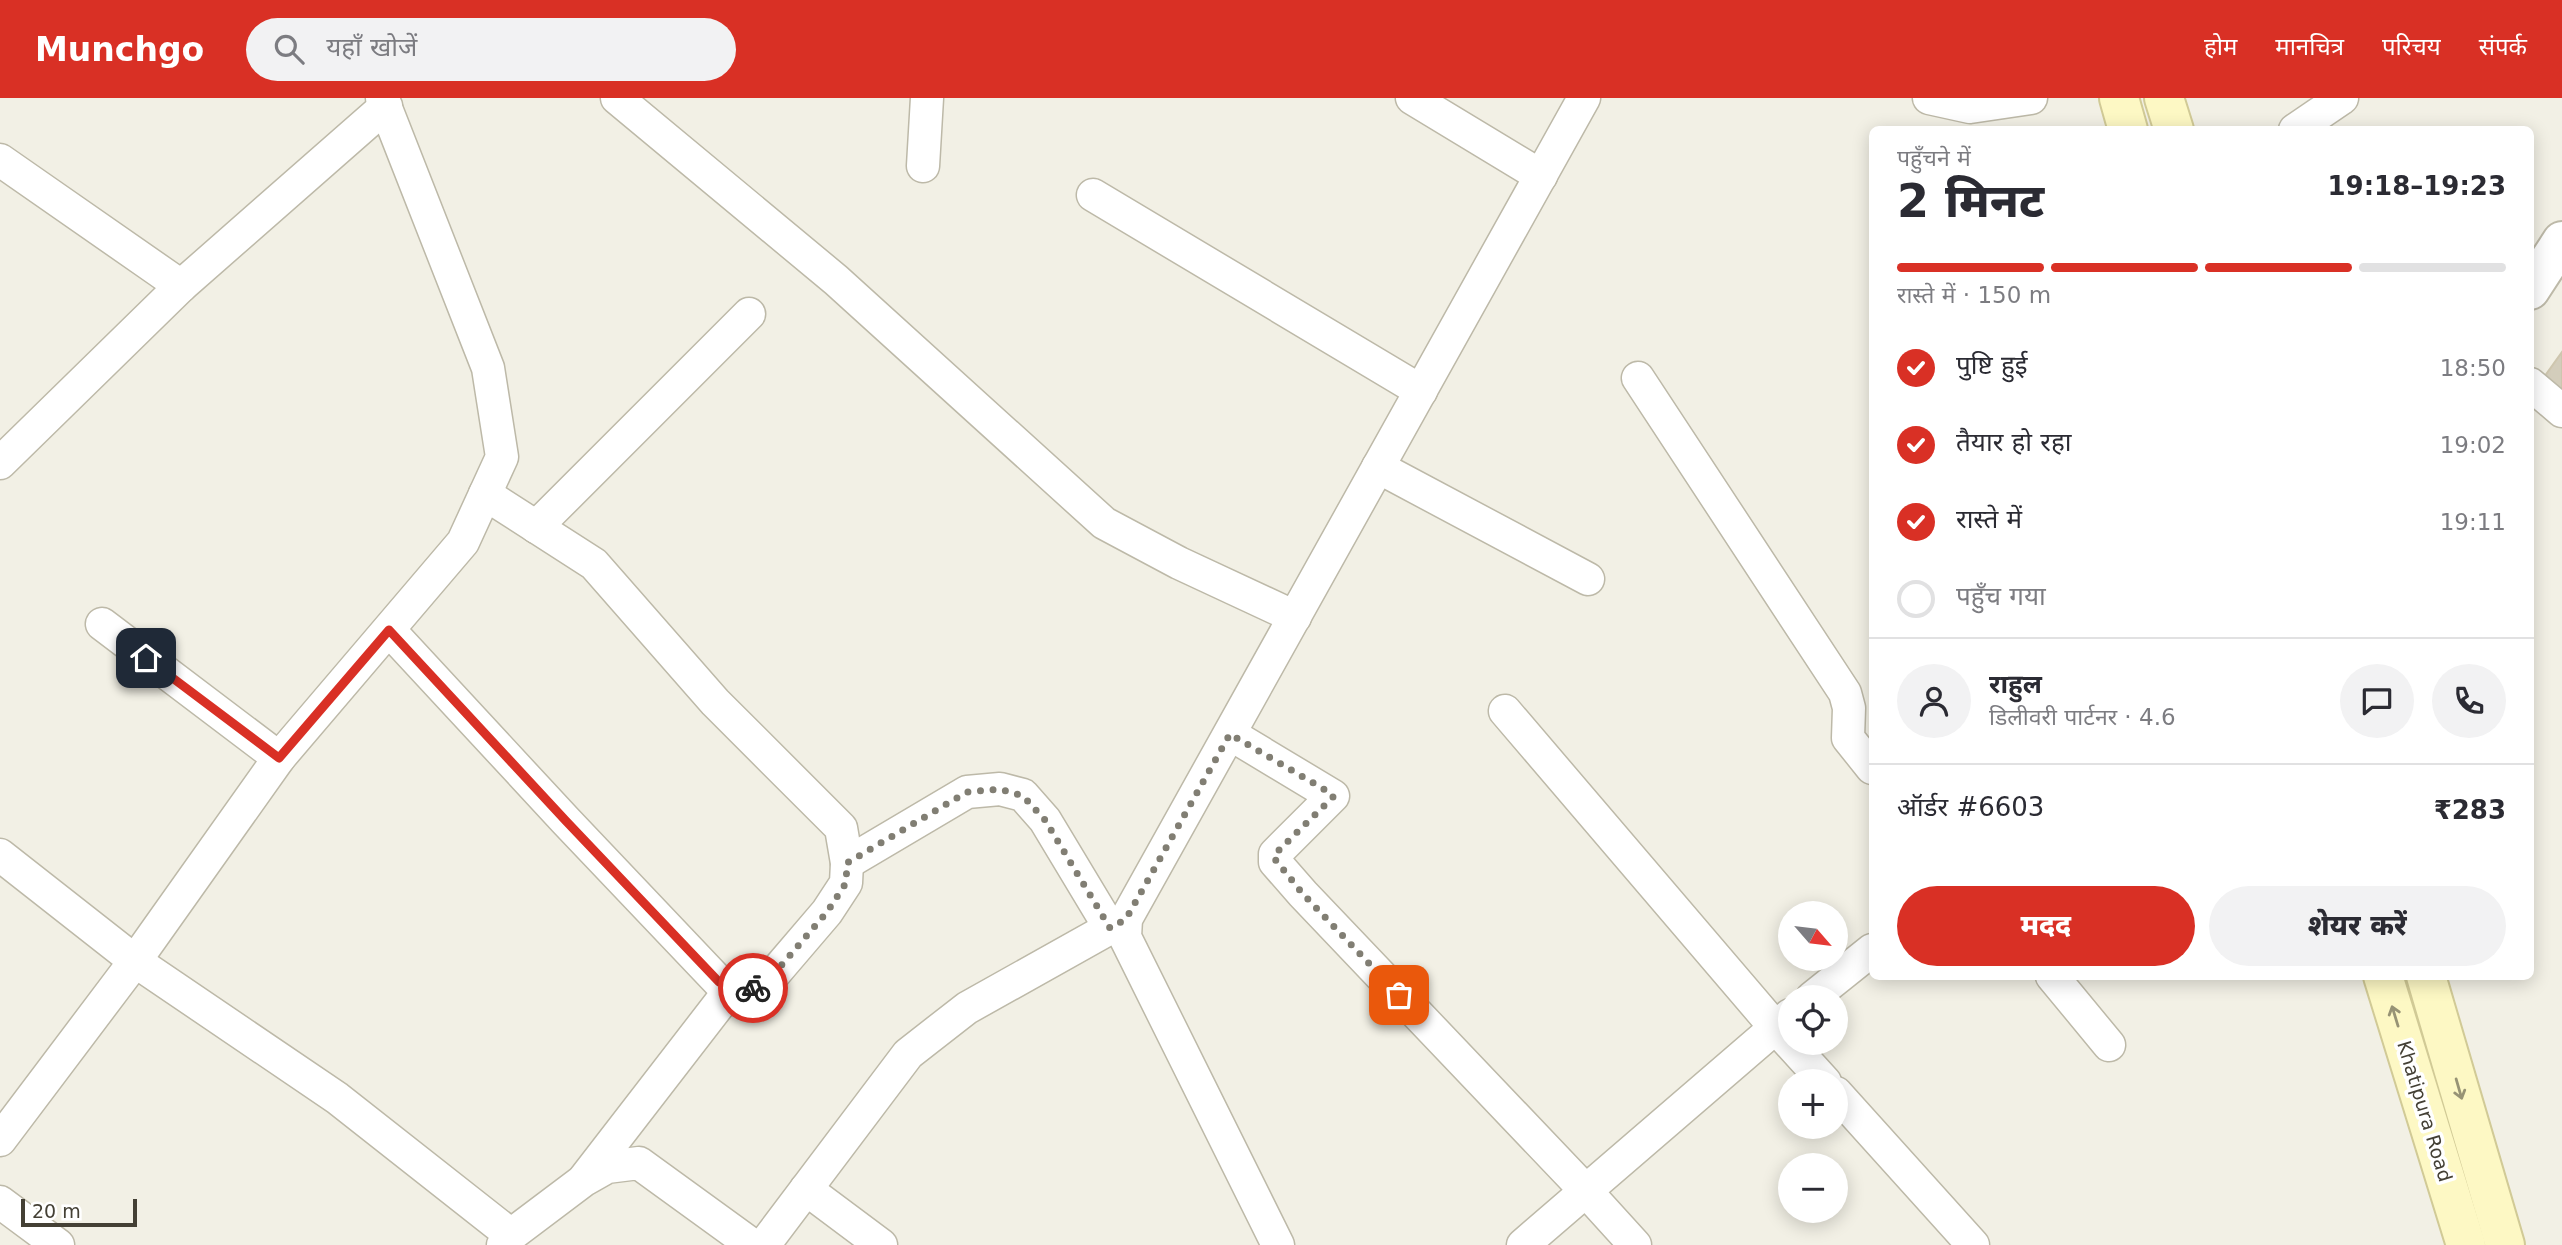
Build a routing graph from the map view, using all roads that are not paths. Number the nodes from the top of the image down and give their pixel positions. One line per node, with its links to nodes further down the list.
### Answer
1 (617, 98): 31 (street)
2 (927, 98): 15 (street)
3 (1412, 98): 16 (street)
4 (1584, 98): 16 (street)
5 (1929, 98): 6 (street)
6 (2032, 98)
7 (2119, 98): 11 (main road)
8 (2164, 98): 12 (main road)
9 (2342, 98): 13 (street)
10 (384, 102): 20 (street); 28 (street)
11 (2127, 126)
12 (2173, 126)
13 (2301, 126)
14 (0, 160): 20 (street)
15 (923, 166)
16 (1541, 176): 24 (street)
17 (1093, 195): 24 (street)
18 (2562, 241): 19 (street)
19 (2534, 284)
20 (181, 286): 26 (street)
21 (749, 314): 29 (street)
22 (1638, 379): 37 (street)
23 (2534, 387): 25 (street)
24 (1421, 391): 27 (street)
25 (2562, 411)
26 (0, 463)
27 (1378, 467): 30 (street); 31 (street)
28 (485, 494): 29 (street); 33 (street)
29 (536, 527): 39 (street)
30 (1588, 579)
31 (1295, 617): 35 (street)
32 (102, 624): 36 (street)
33 (389, 630): 36 (street); 46 (street)
34 (1506, 711): 48 (street)
35 (1230, 734): 40 (street); 55 (street)
36 (279, 758): 42 (street)
37 (1869, 764)
38 (0, 855): 42 (street)
39 (847, 863): 40 (street); 46 (street)
40 (1118, 924): 54 (street); 62 (street)
41 (1869, 952): 47 (street)
42 (135, 961): 52 (street); 57 (street)
43 (2055, 980): 50 (street)
44 (2384, 980): 66 (main road, Khatipura Road, one-way to 44)
45 (2427, 980): 67 (main road, one-way to 67)
46 (734, 985): 53 (street)
47 (1828, 985)
48 (1778, 1015)
49 (1778, 1025): 55 (street)
50 (2109, 1045)
51 (1848, 1106): 65 (street)
52 (0, 1140)
53 (584, 1180): 57 (street); 59 (street)
54 (806, 1189): 60 (street); 61 (street)
55 (1586, 1190): 63 (street); 64 (street)
56 (0, 1202): 58 (street)
57 (507, 1240)
58 (58, 1245)
59 (752, 1245)
60 (764, 1245)
61 (881, 1245)
62 (1278, 1245)
63 (1522, 1245)
64 (1635, 1245)
65 (1973, 1245)
66 (2466, 1245)
67 (2505, 1245)

